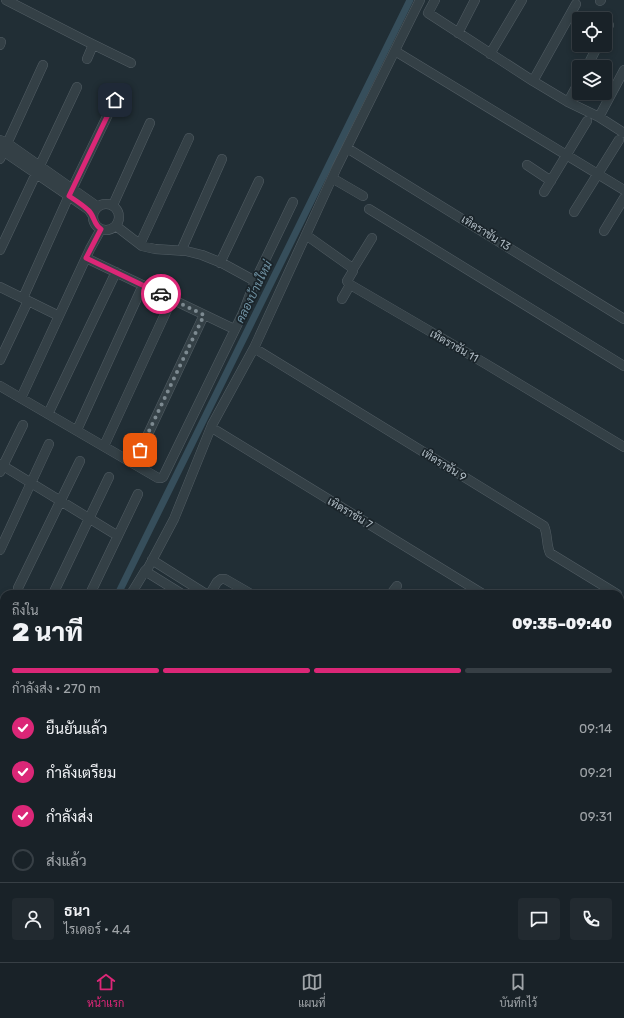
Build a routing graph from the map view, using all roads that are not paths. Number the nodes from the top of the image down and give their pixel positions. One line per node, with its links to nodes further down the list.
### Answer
1 (6, 0): 8 (street)
2 (435, 0): 7 (street)
3 (475, 0): 7 (street)
4 (522, 0): 10 (street)
5 (416, 1): 9 (street)
6 (576, 4): 15 (street)
7 (458, 33): 10 (street)
8 (93, 45): 11 (street); 12 (street)
9 (395, 51): 26 (street); 27 (street)
10 (490, 54): 15 (street)
11 (87, 59)
12 (131, 63)
13 (43, 65): 25 (street)
14 (624, 70): 20 (street)
15 (533, 81): 19 (street)
16 (77, 87): 30 (street)
17 (572, 95): 19 (street)
18 (115, 100): 36 (street)
19 (568, 102): 20 (street)
20 (599, 117): 23 (street)
21 (587, 121): 27 (street)
22 (150, 123): 41 (street)
23 (622, 137): 31 (street)
24 (189, 138): 51 (street)
25 (2, 148): 30 (street)
26 (347, 148): 32 (street); 67 (street, เทิดราชัน 13)
27 (566, 155): 31 (street); 34 (street)
28 (222, 159): 53 (street)
29 (527, 165): 34 (street)
30 (38, 170): 36 (street); 52 (street)
31 (598, 174): 35 (street); 44 (street)
32 (332, 178): 38 (street); 49 (street)
33 (259, 181): 55 (street)
34 (551, 181): 37 (street)
35 (624, 190)
36 (70, 192): 42 (street); 45 (street); 62 (street)
37 (544, 192)
38 (363, 196)
39 (624, 198): 48 (street)
40 (293, 202): 58 (street)
41 (112, 205): 42 (street); 46 (street)
42 (98, 207): 45 (street)
43 (369, 208): 71 (street)
44 (574, 212)
45 (93, 216): 47 (street)
46 (116, 226): 47 (street); 51 (street)
47 (101, 229): 54 (street)
48 (604, 231)
49 (306, 235): 56 (street); 69 (street)
50 (372, 238): 56 (street)
51 (140, 244): 53 (street)
52 (0, 250)
53 (181, 251): 55 (street)
54 (86, 258): 57 (street); 66 (street)
55 (220, 262): 58 (street)
56 (353, 269): 60 (street)
57 (116, 272): 59 (street); 74 (street)
58 (255, 281): 68 (street)
59 (143, 285): 63 (street); 76 (street)
60 (350, 285): 64 (street); 80 (street, เทิดราชัน 11)
61 (0, 287): 62 (street)
62 (26, 299): 66 (street); 70 (street)
63 (172, 299): 65 (street); 79 (street)
64 (342, 299)
65 (204, 315): 68 (street); 82 (street)
66 (59, 316): 73 (street)
67 (624, 319)
68 (234, 329): 82 (street)
69 (254, 348): 91 (street); 104 (street, เทิดราชัน 9)
70 (0, 360)
71 (624, 366)
72 (0, 386): 73 (street)
73 (20, 398): 74 (street)
74 (48, 414): 76 (street)
75 (23, 425): 83 (street)
76 (77, 430): 79 (street)
77 (217, 431): 103 (street, เทิดราชัน 7)
78 (49, 444): 85 (street)
79 (104, 446): 82 (street)
80 (624, 447)
81 (80, 461): 87 (street)
82 (134, 464)
83 (1, 467): 85 (street)
84 (109, 477): 88 (street)
85 (32, 482): 87 (street); 90 (street)
86 (138, 494): 89 (street)
87 (60, 500): 88 (street); 94 (street)
88 (89, 519): 89 (street); 95 (street)
89 (118, 536): 96 (street)
90 (0, 550)
91 (152, 560): 92 (street); 99 (street)
92 (144, 571): 97 (street); 98 (street)
93 (397, 586): 102 (street)
94 (18, 588)
95 (55, 590)
96 (92, 590)
97 (133, 590)
98 (175, 590)
99 (200, 590)
100 (212, 590): 101 (street)
101 (244, 590)
102 (394, 590)
103 (476, 590)
104 (610, 590)

